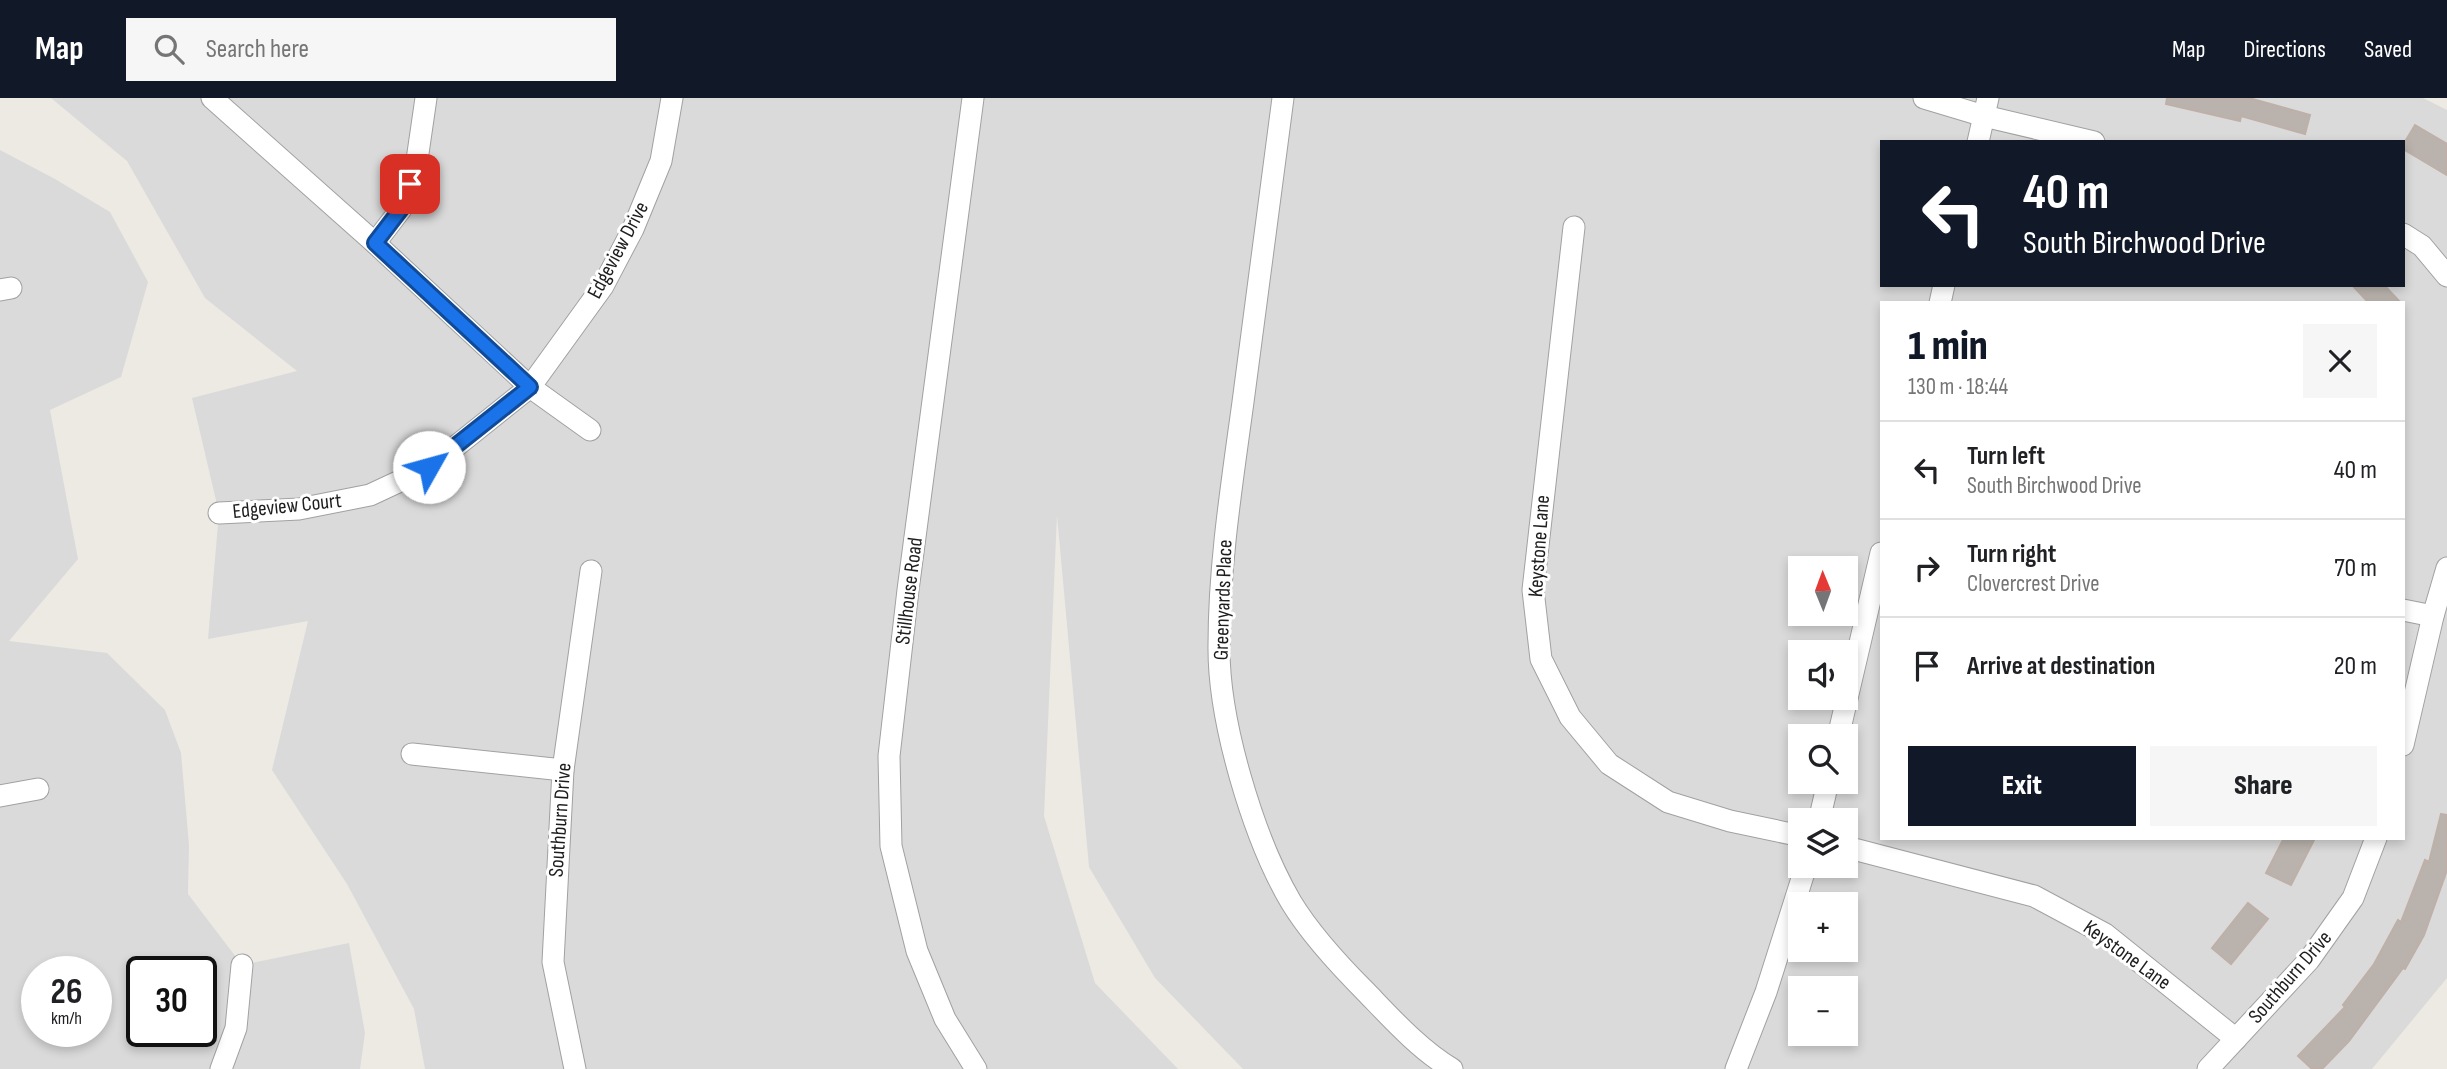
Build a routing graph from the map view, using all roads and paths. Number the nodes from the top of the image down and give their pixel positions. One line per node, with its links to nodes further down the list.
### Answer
1 (212, 98): 12 (street)
2 (426, 98): 12 (street)
3 (672, 98): 14 (street, Edgeview Drive)
4 (973, 98): 36 (street, Stillhouse Road)
5 (1283, 98): 37 (street, Greenyards Place)
6 (1924, 98): 7 (street)
7 (1986, 107): 8 (street); 9 (street)
8 (1978, 140)
9 (2088, 140)
10 (1574, 227): 28 (street, Keystone Lane)
11 (2405, 235): 13 (street)
12 (375, 243): 14 (street)
13 (2447, 276)
14 (530, 387): 15 (street); 16 (street, Edgeview Court)
15 (590, 430)
16 (219, 513)
17 (1880, 557): 22 (street)
18 (2447, 568): 21 (street)
19 (591, 571): 25 (street, Southburn Drive)
20 (2405, 610): 21 (street)
21 (2433, 616): 23 (street)
22 (1841, 724)
23 (2405, 736)
24 (412, 754): 25 (street)
25 (562, 770): 35 (street, Southburn Drive)
26 (38, 789): 27 (street)
27 (0, 796)
28 (1788, 833)
29 (2375, 840): 33 (street, Southburn Drive)
30 (1858, 850): 33 (street, Keystone Lane)
31 (1802, 878): 38 (street)
32 (242, 965): 34 (street)
33 (2236, 1039): 39 (street, Southburn Drive)
34 (221, 1069)
35 (575, 1069)
36 (976, 1069)
37 (1452, 1069)
38 (1736, 1069)
39 (2208, 1069)

